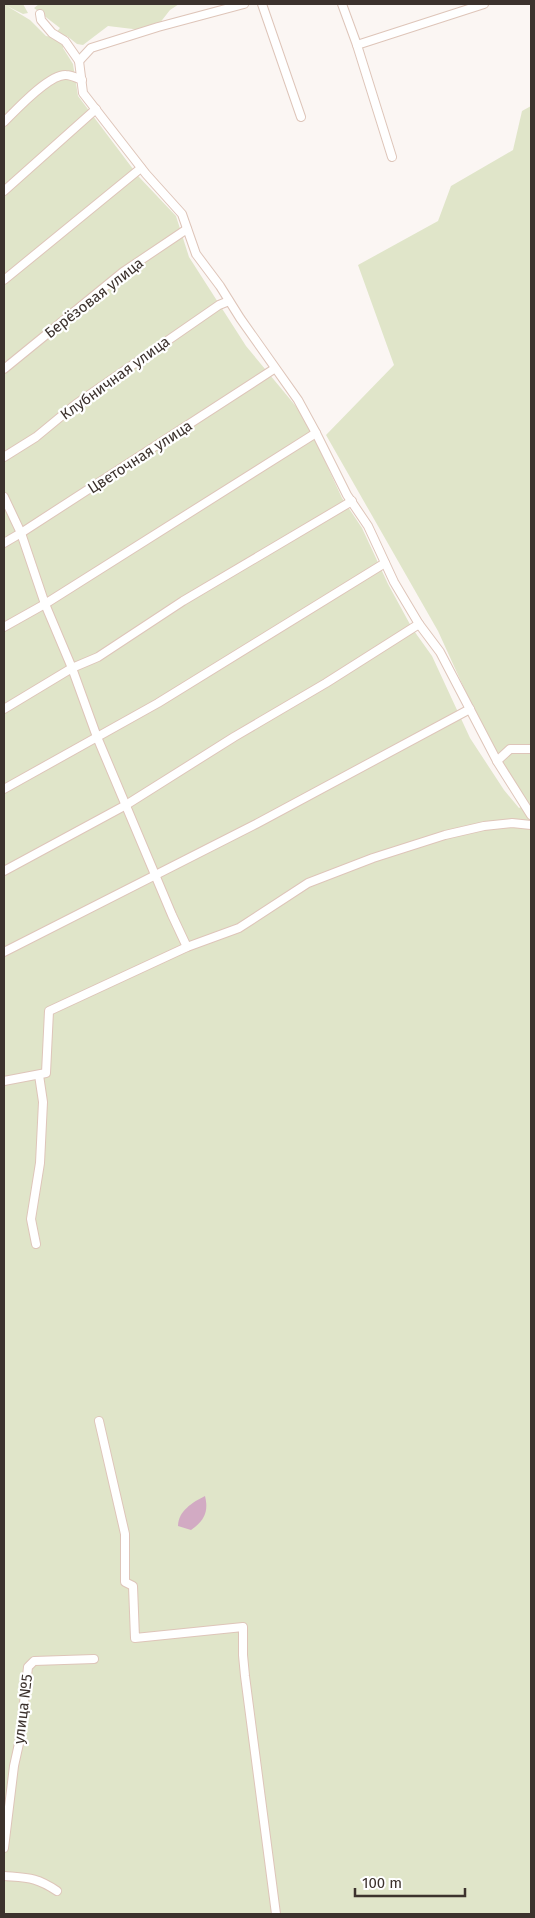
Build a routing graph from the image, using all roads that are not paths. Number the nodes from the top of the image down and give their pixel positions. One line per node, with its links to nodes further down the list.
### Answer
1 (244, 4): 7 (street)
2 (262, 4): 10 (street)
3 (342, 4): 6 (street)
4 (484, 4): 6 (street)
5 (40, 14): 7 (street)
6 (357, 45): 12 (street)
7 (79, 61): 8 (street)
8 (82, 80): 9 (street); 11 (street)
9 (96, 109): 13 (street); 14 (street)
10 (301, 117)
11 (4, 122)
12 (392, 158)
13 (141, 168): 15 (street); 16 (street)
14 (4, 190)
15 (187, 229): 17 (street); 19 (street, Берёзовая улица)
16 (4, 280)
17 (228, 300): 18 (street); 21 (street, Клубничная улица)
18 (274, 369): 20 (street); 24 (street, Цветочная улица)
19 (4, 370)
20 (316, 433): 23 (street); 27 (street)
21 (4, 457)
22 (4, 497): 24 (street)
23 (352, 501): 26 (street); 30 (street)
24 (22, 534): 25 (street, Цветочная улица); 27 (street)
25 (4, 543)
26 (385, 563): 28 (street); 33 (street)
27 (45, 604): 29 (street); 30 (street)
28 (419, 624): 32 (street); 37 (street)
29 (4, 626)
30 (72, 668): 31 (street); 33 (street)
31 (4, 709)
32 (470, 709): 35 (street); 41 (street)
33 (97, 738): 36 (street); 37 (street)
34 (531, 749): 35 (street)
35 (497, 761): 38 (street)
36 (4, 789)
37 (126, 805): 40 (street); 41 (street)
38 (531, 815)
39 (531, 825): 42 (street)
40 (4, 871)
41 (155, 874): 42 (street); 43 (street)
42 (187, 947): 44 (street)
43 (4, 952)
44 (39, 1075): 45 (street); 46 (street)
45 (4, 1081)
46 (36, 1244)
47 (99, 1421): 52 (street)
48 (94, 1659): 49 (street, улица №5)
49 (4, 1848)
50 (4, 1876): 51 (street)
51 (57, 1891)
52 (276, 1914)

